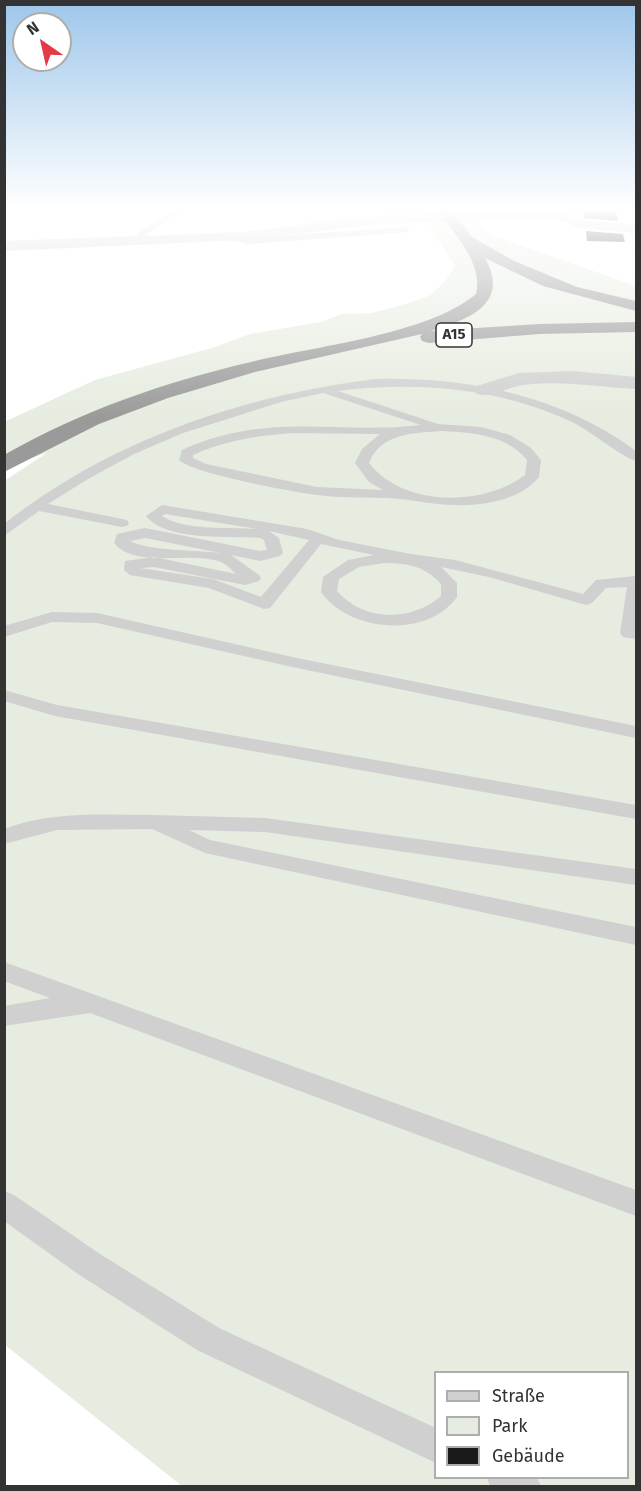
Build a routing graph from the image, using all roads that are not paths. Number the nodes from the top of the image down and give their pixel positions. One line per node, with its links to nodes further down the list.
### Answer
1 (487, 279): 5 (highway, A15)
2 (541, 279): 3 (highway, A15)
3 (636, 306)
4 (636, 327): 5 (highway, A15)
5 (274, 362): 14 (highway, A15)
6 (636, 383): 8 (street)
7 (319, 390): 8 (lane); 9 (lane); 11 (lane)
8 (484, 390): 13 (lane)
9 (444, 427): 10 (lane); 15 (lane)
10 (402, 432): 12 (lane); 15 (lane)
11 (156, 440): 12 (lane); 16 (lane)
12 (198, 447): 15 (lane)
13 (636, 457)
14 (4, 465)
15 (413, 496)
16 (35, 506): 18 (lane); 19 (lane)
17 (157, 512): 18 (lane); 20 (lane); 21 (lane)
18 (129, 526): 21 (lane); 24 (lane); 25 (lane)
19 (4, 532)
20 (318, 538): 22 (lane); 23 (lane)
21 (270, 556): 23 (lane)
22 (404, 558): 22 (lane); 26 (lane)
23 (299, 561): 27 (lane)
24 (131, 564): 25 (lane); 27 (lane)
25 (245, 580): 27 (lane)
26 (636, 582): 29 (lane)
27 (279, 586)
28 (4, 632): 31 (lane)
29 (636, 634)
30 (4, 695): 32 (lane)
31 (636, 732)
32 (636, 812)
33 (153, 822): 34 (lane); 35 (lane); 36 (lane)
34 (4, 837)
35 (636, 877)
36 (636, 936)
37 (4, 971): 38 (lane)
38 (92, 1004): 39 (lane); 40 (lane)
39 (4, 1016)
40 (636, 1203)
41 (4, 1204): 42 (lane)
42 (434, 1446)
43 (506, 1479): 44 (lane)
44 (523, 1486)

